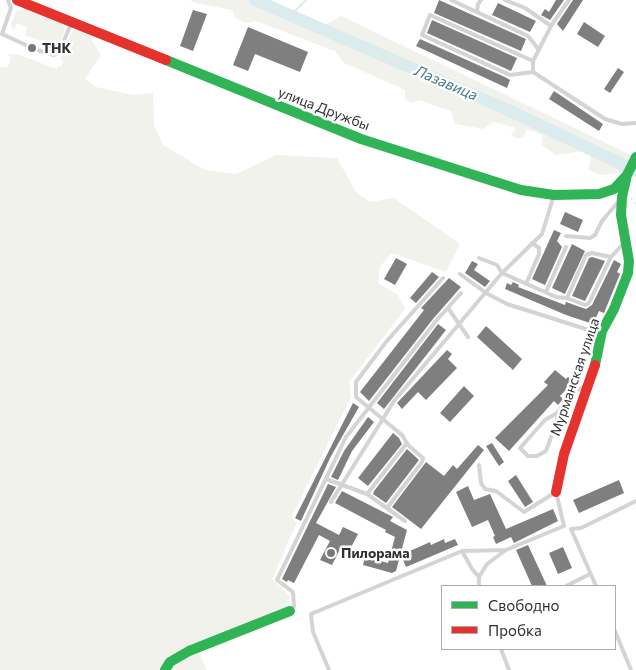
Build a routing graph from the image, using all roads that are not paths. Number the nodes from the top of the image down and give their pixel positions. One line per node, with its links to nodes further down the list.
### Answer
1 (8, 0): 10 (lane)
2 (17, 0): 8 (street, улица Дружбы)
3 (451, 0): 7 (lane)
4 (481, 0): 7 (lane)
5 (505, 0): 9 (lane)
6 (569, 0): 9 (lane)
7 (477, 12): 13 (lane)
8 (72, 23): 12 (lane); 19 (street, улица Дружбы)
9 (551, 26): 13 (lane)
10 (1, 34): 11 (lane)
11 (28, 46)
12 (36, 50)
13 (539, 50): 14 (lane)
14 (533, 61): 15 (lane); 15 (lane)
15 (533, 72): 16 (lane)
16 (636, 123)
17 (634, 160): 18 (street, Мурманская улица)
18 (627, 175): 19 (street, улица Дружбы); 20 (street, Мурманская улица)
19 (554, 196): 23 (lane)
20 (622, 197): 21 (lane); 22 (street, Мурманская улица)
21 (566, 236)
22 (626, 242): 25 (lane); 37 (street, Мурманская улица)
23 (532, 243): 27 (lane); 30 (lane)
24 (566, 247): 31 (lane)
25 (612, 257): 34 (lane); 34 (lane)
26 (479, 258): 27 (lane)
27 (502, 273): 30 (lane); 33 (lane)
28 (460, 274): 33 (lane)
29 (442, 278): 40 (lane)
30 (526, 284): 31 (lane)
31 (546, 292): 34 (lane)
32 (461, 293): 35 (lane)
33 (486, 293): 36 (lane); 37 (lane)
34 (567, 298)
35 (448, 308): 36 (lane); 40 (lane)
36 (460, 325): 38 (lane); 42 (lane)
37 (602, 331): 39 (street, Мурманская улица)
38 (468, 337)
39 (589, 383): 41 (lane); 47 (street, Мурманская улица)
40 (368, 408): 42 (lane); 45 (lane)
41 (557, 413): 41 (lane)
42 (383, 420): 43 (lane); 46 (lane)
43 (407, 443): 48 (lane); 51 (lane)
44 (479, 465): 47 (lane)
45 (326, 479): 46 (lane); 62 (lane)
46 (343, 484): 48 (lane); 50 (lane)
47 (556, 492): 53 (lane)
48 (367, 494): 51 (lane)
49 (636, 501): 54 (lane)
50 (331, 502)
51 (387, 508): 52 (lane)
52 (405, 522)
53 (564, 526): 54 (lane); 55 (lane)
54 (571, 529): 57 (lane)
55 (506, 550): 56 (lane); 58 (lane)
56 (462, 551): 58 (lane); 66 (lane)
57 (590, 574): 60 (lane); 61 (lane)
58 (480, 577): 59 (lane)
59 (479, 585)
60 (568, 585)
61 (596, 585)
62 (290, 611): 65 (street)
63 (616, 633): 68 (lane)
64 (502, 650): 67 (lane)
65 (165, 670)
66 (329, 670)
67 (510, 670)
68 (631, 670)

